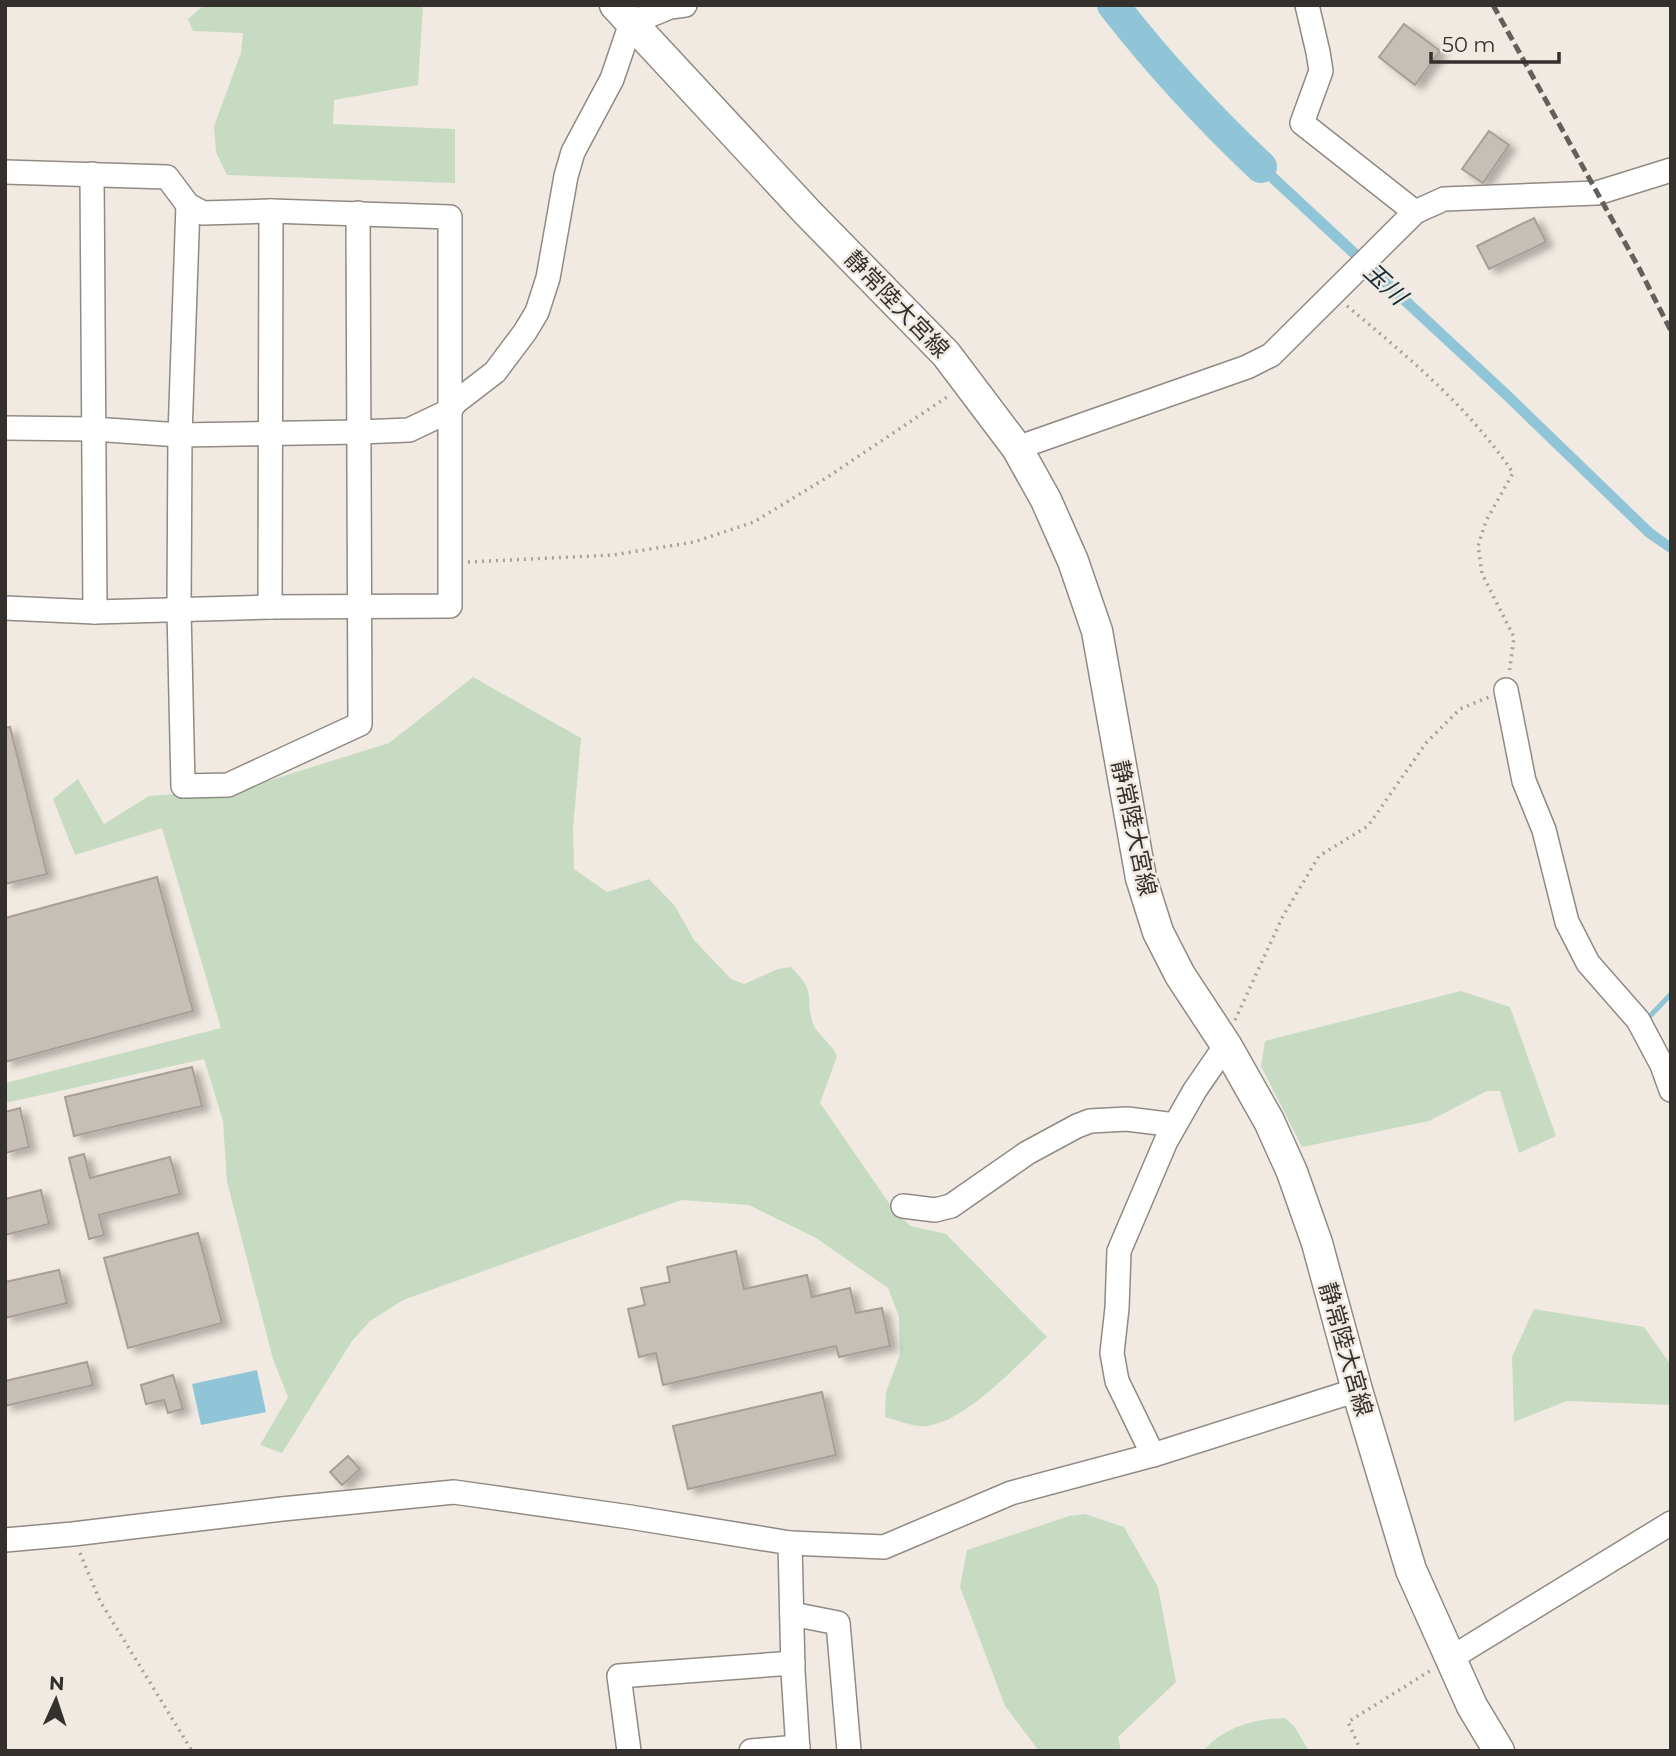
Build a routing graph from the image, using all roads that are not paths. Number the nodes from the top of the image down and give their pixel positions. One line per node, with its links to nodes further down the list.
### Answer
1 (685, 5): 3 (street)
2 (1307, 5): 10 (street)
3 (623, 14): 11 (street); 17 (main road, 静常陸大宮線)
4 (1671, 170): 10 (street)
5 (5, 172): 6 (street)
6 (92, 174): 7 (street); 13 (street)
7 (188, 205): 8 (street); 16 (street)
8 (271, 211): 9 (street); 15 (street)
9 (359, 213): 11 (street); 14 (street)
10 (1409, 219): 17 (street)
11 (449, 411): 14 (street); 20 (street)
12 (5, 428): 13 (street)
13 (93, 429): 16 (street); 22 (street)
14 (360, 432): 15 (street); 20 (street)
15 (270, 433): 16 (street); 18 (street)
16 (180, 435): 21 (street)
17 (1017, 448): 24 (main road, 静常陸大宮線)
18 (270, 607): 20 (street); 21 (street)
19 (5, 608): 22 (street)
20 (361, 608): 21 (street)
21 (179, 610): 22 (street)
22 (95, 612)
23 (1506, 690): 25 (street)
24 (1226, 1045): 26 (street); 28 (main road, 静常陸大宮線)
25 (1671, 1090)
26 (1175, 1125): 27 (street); 29 (street)
27 (903, 1206)
28 (1357, 1390): 29 (street); 34 (main road, 静常陸大宮線)
29 (1153, 1455): 32 (street)
30 (1671, 1523): 34 (street)
31 (5, 1540): 32 (street)
32 (790, 1543): 33 (street)
33 (792, 1614): 35 (street); 39 (street)
34 (1451, 1658): 40 (main road, 静常陸大宮線)
35 (793, 1663): 36 (street); 37 (street)
36 (798, 1749): 38 (street)
37 (629, 1751)
38 (751, 1751)
39 (849, 1751)
40 (1499, 1751)

